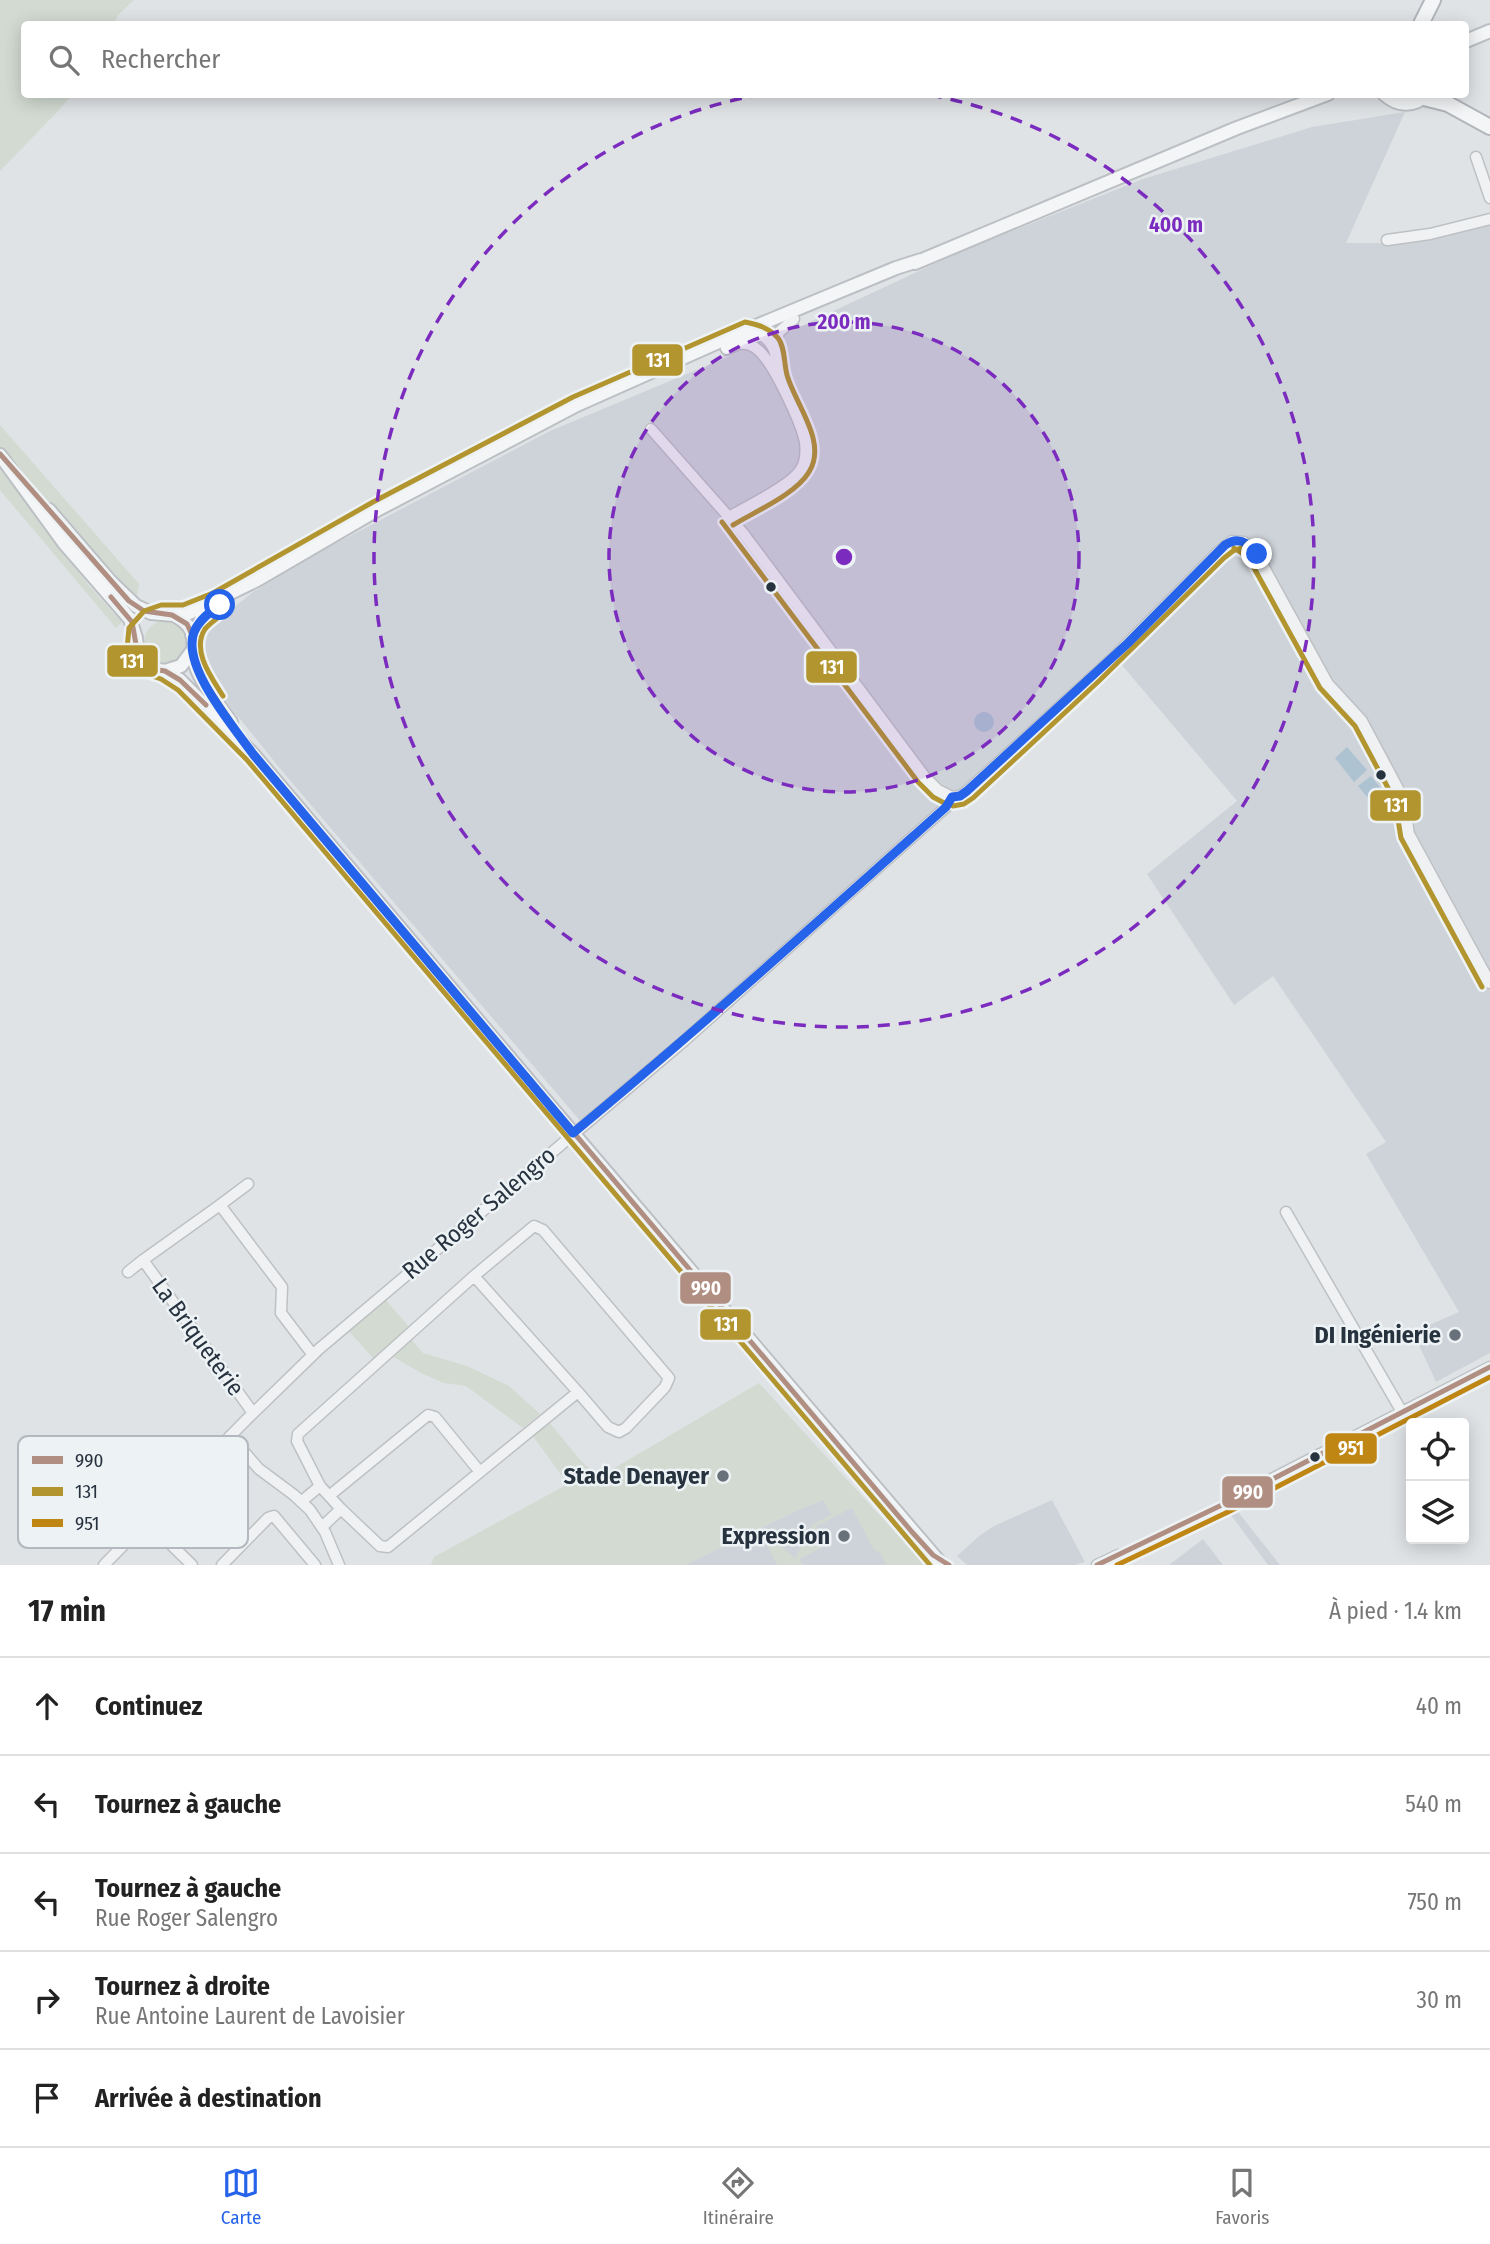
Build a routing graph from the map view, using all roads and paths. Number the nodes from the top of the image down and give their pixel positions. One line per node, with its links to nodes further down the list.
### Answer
1 (1433, 0): 2 (highway)
2 (1423, 21)
3 (1490, 31): 4 (main road)
4 (1469, 40)
5 (1319, 98): 14 (main road)
6 (1388, 98): 7 (main road)
7 (1421, 98)
8 (1432, 98): 9 (highway)
9 (1490, 127)
10 (1476, 157): 11 (street)
11 (1490, 198)
12 (1490, 219): 13 (street)
13 (1388, 240)
14 (921, 260): 15 (main road); 16 (main road)
15 (794, 320): 16 (main road); 18 (street)
16 (763, 328): 17 (main road); 18 (street); 19 (street); 21 (main road)
17 (737, 344): 19 (street); 21 (main road)
18 (774, 348): 20 (street)
19 (763, 354): 20 (street)
20 (779, 379): 24 (street)
21 (549, 421): 25 (main road)
22 (651, 429): 24 (street)
23 (0, 454): 26 (main road); 29 (main road)
24 (729, 517): 33 (street)
25 (257, 580): 27 (main road); 28 (main road)
26 (160, 614): 27 (main road); 29 (main road)
27 (174, 615): 28 (main road)
28 (192, 635): 30 (main road)
29 (136, 638): 31 (main road)
30 (192, 652): 31 (main road); 32 (main road)
31 (165, 671): 32 (main road)
32 (253, 754): 35 (main road)
33 (952, 797): 34 (street, Rue Roger Salengro); 35 (street, Rue Roger Salengro)
34 (1490, 984)
35 (573, 1133): 42 (street, Rue Roger Salengro); 60 (main road)
36 (248, 1184): 37 (street, La Briqueterie)
37 (220, 1205): 39 (street, La Briqueterie); 42 (street)
38 (1286, 1212): 45 (street)
39 (143, 1260): 40 (street, La Briqueterie); 46 (street, La Briqueterie)
40 (128, 1272)
41 (474, 1276): 44 (street); 44 (street); 50 (street)
42 (313, 1355): 46 (street, Rue Roger Salengro)
43 (1490, 1367): 45 (street)
44 (578, 1392): 49 (street)
45 (1402, 1412): 53 (street)
46 (253, 1413): 47 (street, Rue Roger Salengro)
47 (230, 1436)
48 (248, 1456): 52 (street)
49 (480, 1472): 51 (street); 54 (street)
50 (320, 1486): 51 (street); 52 (street)
51 (329, 1496): 54 (street)
52 (302, 1501): 55 (street)
53 (1226, 1503): 67 (street); 68 (street)
54 (341, 1509): 55 (street)
55 (322, 1527): 65 (street)
56 (248, 1538): 64 (street)
57 (121, 1548): 61 (street, Rue Roger Salengro)
58 (175, 1548): 62 (street)
59 (239, 1548): 63 (street)
60 (938, 1560): 66 (main road)
61 (104, 1565)
62 (192, 1565)
63 (222, 1565)
64 (315, 1565)
65 (339, 1565)
66 (949, 1565)
67 (1097, 1565)
68 (1112, 1565)

